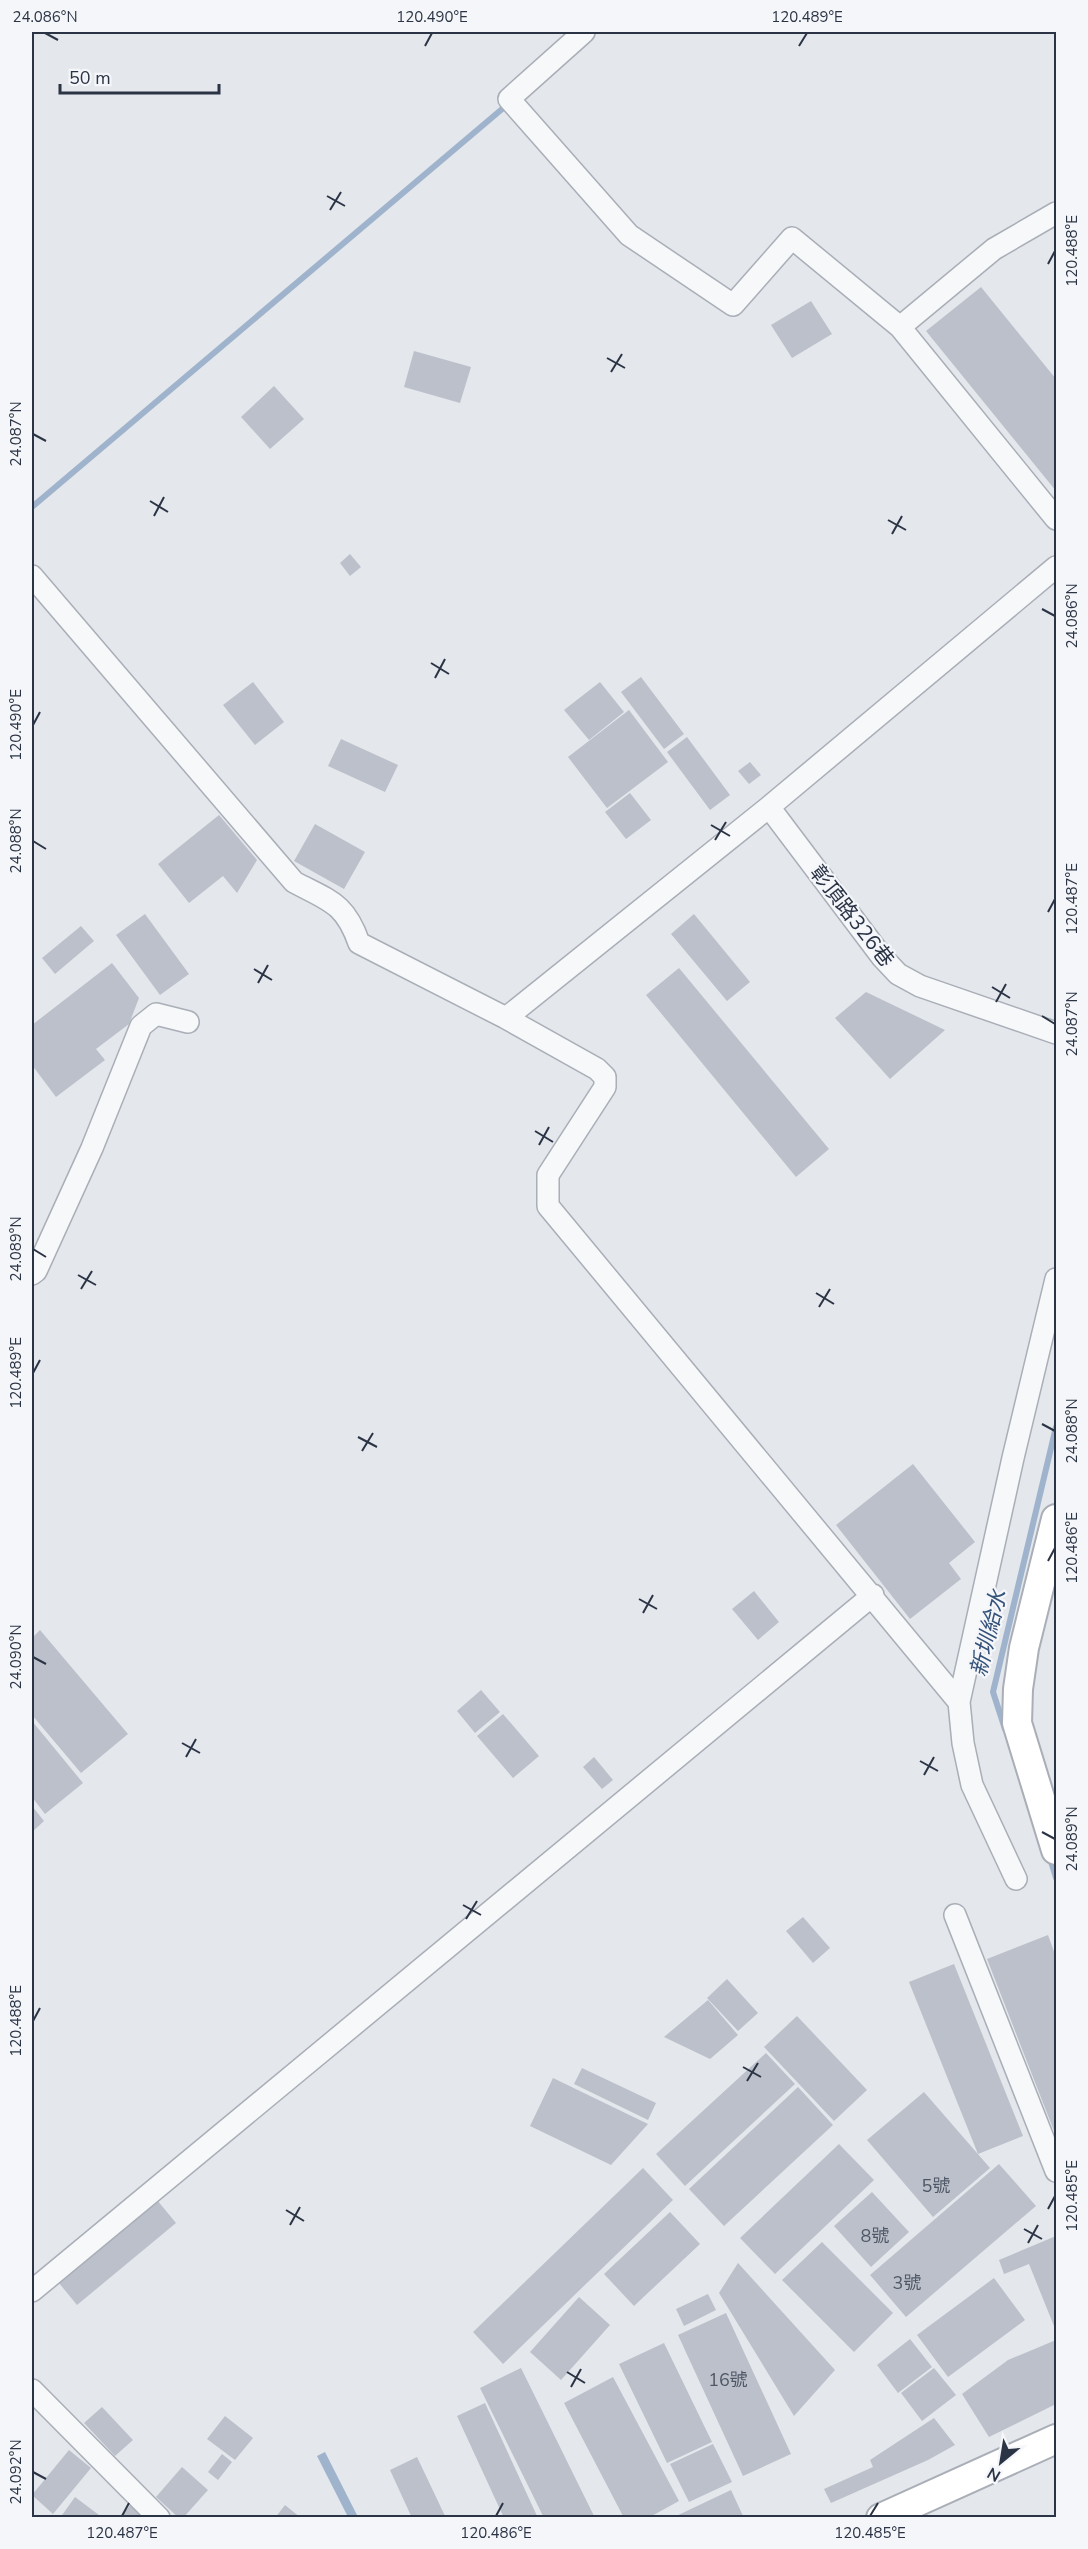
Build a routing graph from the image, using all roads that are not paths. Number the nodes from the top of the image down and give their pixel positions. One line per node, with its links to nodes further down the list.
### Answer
1 (584, 32): 3 (street)
2 (1056, 213): 3 (street)
3 (900, 327): 4 (street)
4 (1056, 519)
5 (1056, 567): 7 (street)
6 (32, 576): 8 (street)
7 (769, 807): 8 (street); 10 (street, 彰頂路326巷)
8 (506, 1018): 14 (street)
9 (188, 1022): 11 (street)
10 (1056, 1033)
11 (32, 1275)
12 (1056, 1279): 15 (street)
13 (1056, 1519): 16 (street)
14 (873, 1595): 15 (street); 20 (street)
15 (959, 1702): 17 (street)
16 (1056, 1850)
17 (1016, 1879)
18 (955, 1915): 19 (street)
19 (1056, 2171)
20 (32, 2291)
21 (32, 2390): 23 (street)
22 (1056, 2439): 24 (street)
23 (159, 2517)
24 (881, 2517)

